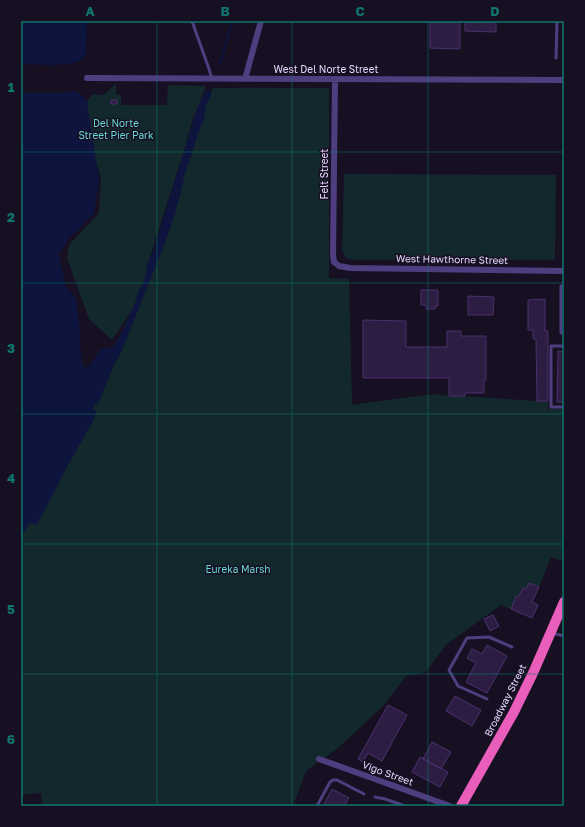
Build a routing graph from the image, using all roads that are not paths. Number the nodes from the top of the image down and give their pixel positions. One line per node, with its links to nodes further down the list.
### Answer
1 (192, 21): 6 (lane)
2 (261, 21): 7 (street)
3 (557, 21): 4 (lane)
4 (556, 58)
5 (87, 78): 6 (street, West Del Norte Street)
6 (212, 79): 7 (street, West Del Norte Street)
7 (245, 79): 8 (street, West Del Norte Street)
8 (335, 79): 9 (street, West Del Norte Street); 10 (street, Felt Street)
9 (564, 80)
10 (339, 266): 11 (street, West Hawthorne Street)
11 (564, 271)
12 (564, 286): 13 (lane)
13 (564, 333)
14 (564, 346): 15 (lane)
15 (564, 407)
16 (564, 602): 17 (highway, Broadway Street)
17 (550, 633): 18 (lane); 27 (highway, Broadway Street)
18 (564, 636)
19 (512, 647): 20 (lane)
20 (487, 699)
21 (319, 759): 26 (street, Vigo Street)
22 (364, 794): 24 (lane)
23 (375, 797): 25 (lane)
24 (317, 806)
25 (405, 806)
26 (450, 806)
27 (461, 806)

